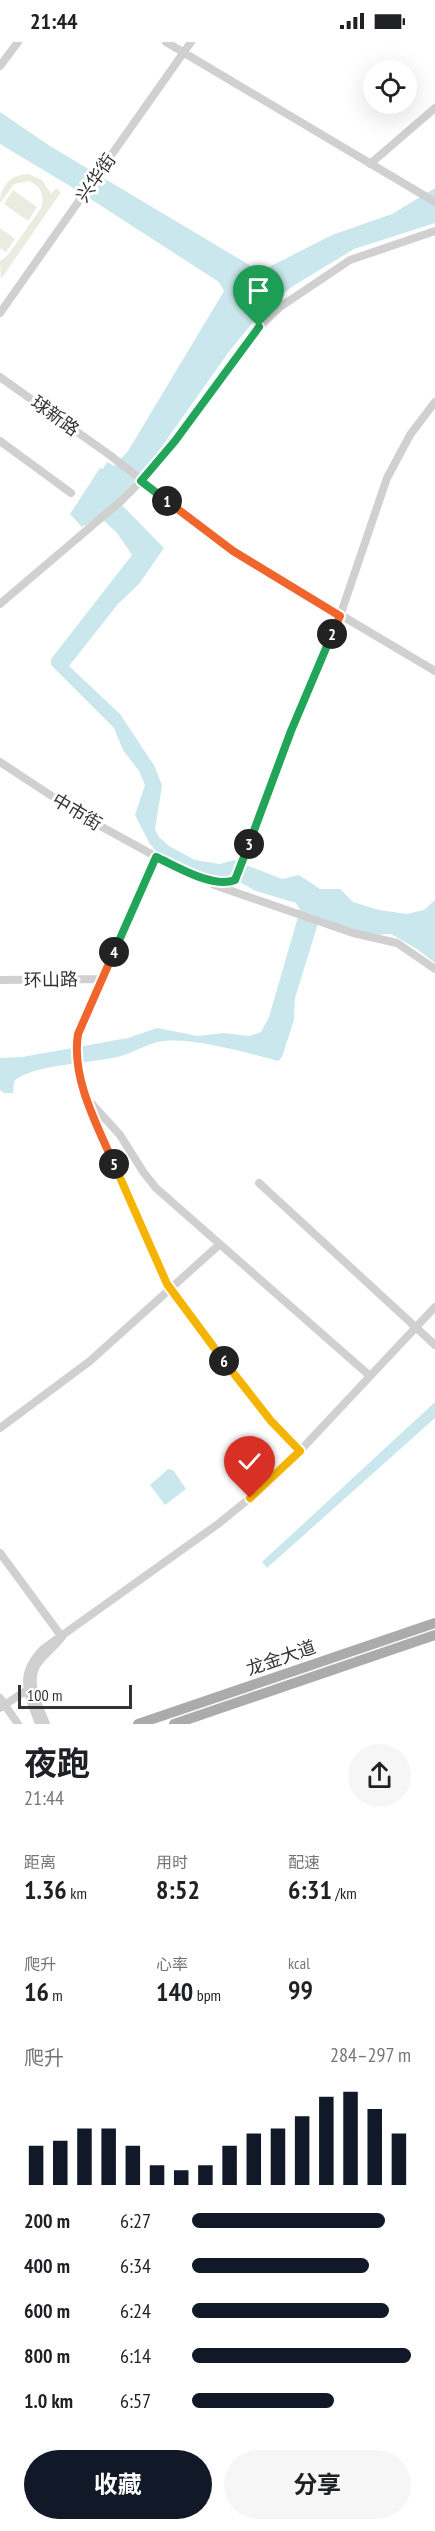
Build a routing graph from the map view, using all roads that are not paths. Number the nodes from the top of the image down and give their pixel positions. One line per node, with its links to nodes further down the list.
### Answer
1 (18, 42): 5 (street)
2 (166, 42): 4 (street)
3 (191, 42): 4 (street, 兴华街)
4 (185, 53): 7 (street); 10 (street, 兴华街)
5 (0, 66)
6 (435, 108): 7 (street)
7 (370, 164): 8 (street)
8 (435, 202)
9 (435, 231): 14 (street)
10 (0, 313)
11 (0, 376): 14 (street, 球新路)
12 (435, 402): 17 (street)
13 (0, 441): 15 (street)
14 (140, 480): 16 (street); 17 (street, 球新路)
15 (70, 492)
16 (0, 604)
17 (340, 616): 18 (street, 球新路); 21 (street)
18 (435, 671)
19 (0, 762): 20 (street, 中市街)
20 (156, 857): 21 (street, 中市街); 23 (street)
21 (182, 871): 22 (street)
22 (435, 969)
23 (102, 979): 24 (street, 环山路); 25 (street)
24 (0, 980)
25 (88, 1100): 27 (street); 28 (street)
26 (259, 1183): 30 (street)
27 (220, 1244): 28 (street); 32 (street)
28 (170, 1290): 33 (street); 34 (street)
29 (435, 1307): 30 (street)
30 (416, 1327): 31 (street); 32 (street)
31 (435, 1345)
32 (370, 1376): 34 (street)
33 (0, 1428)
34 (300, 1451): 40 (street)
35 (0, 1553): 36 (street)
36 (8, 1565): 37 (street); 40 (street)
37 (0, 1571)
38 (435, 1623): 46 (main road, 龙金大道)
39 (435, 1635): 47 (main road, 龙金大道)
40 (62, 1637): 41 (street); 45 (street)
41 (27, 1690): 42 (street); 44 (street)
42 (2, 1704): 43 (street)
43 (18, 1724)
44 (39, 1724)
45 (46, 1724)
46 (138, 1724)
47 (174, 1724)

